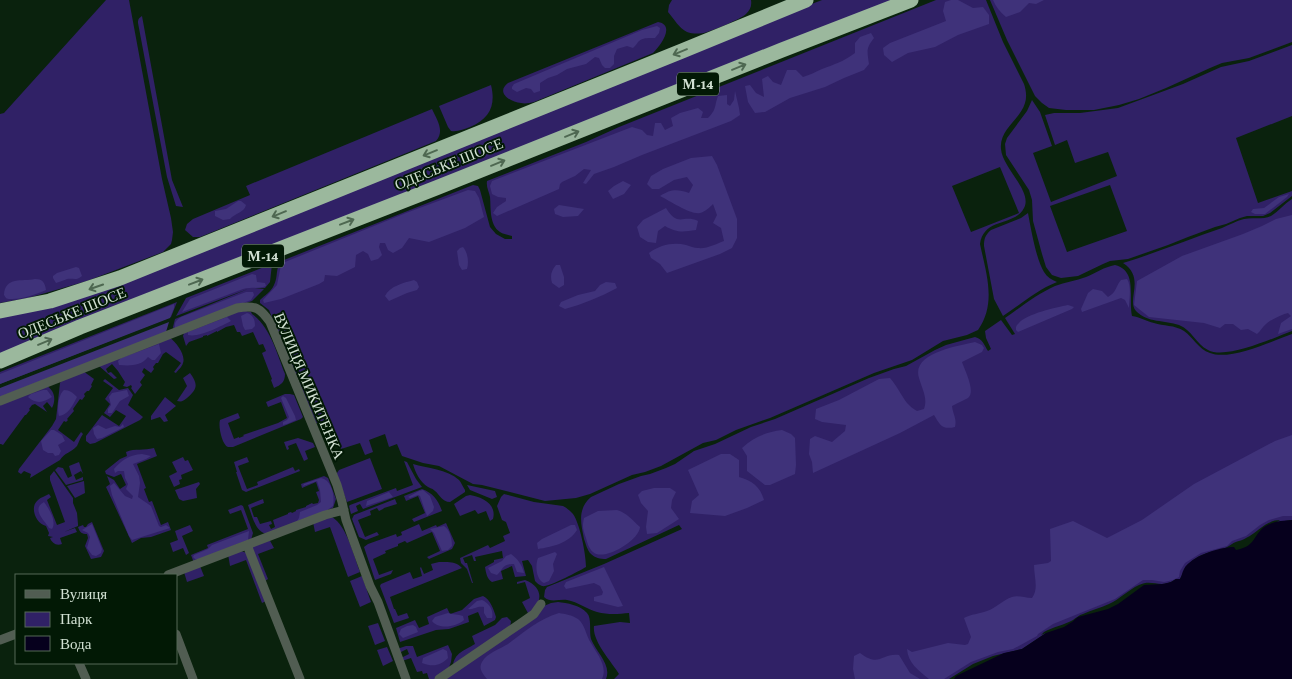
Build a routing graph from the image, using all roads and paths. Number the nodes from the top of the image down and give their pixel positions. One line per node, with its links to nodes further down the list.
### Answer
1 (806, 0): 3 (highway, ОДЕСЬКЕ ШОСЕ / М-14, one-way to 3)
2 (911, 0): 4 (highway, ОДЕСЬКЕ ШОСЕ / М-14, one-way to 2)
3 (0, 311)
4 (0, 361)
5 (0, 401): 6 (street, ВУЛИЦЯ МИКИТЕНКА)
6 (344, 510): 7 (street); 17 (street, ВУЛИЦЯ МИКИТЕНКА)
7 (247, 545): 8 (street); 16 (street)
8 (171, 574)
9 (541, 604): 18 (street)
10 (15, 634): 12 (street)
11 (178, 639): 15 (street)
12 (0, 640)
13 (79, 664): 14 (street)
14 (86, 679)
15 (193, 679)
16 (300, 679)
17 (406, 679)
18 (439, 679)

